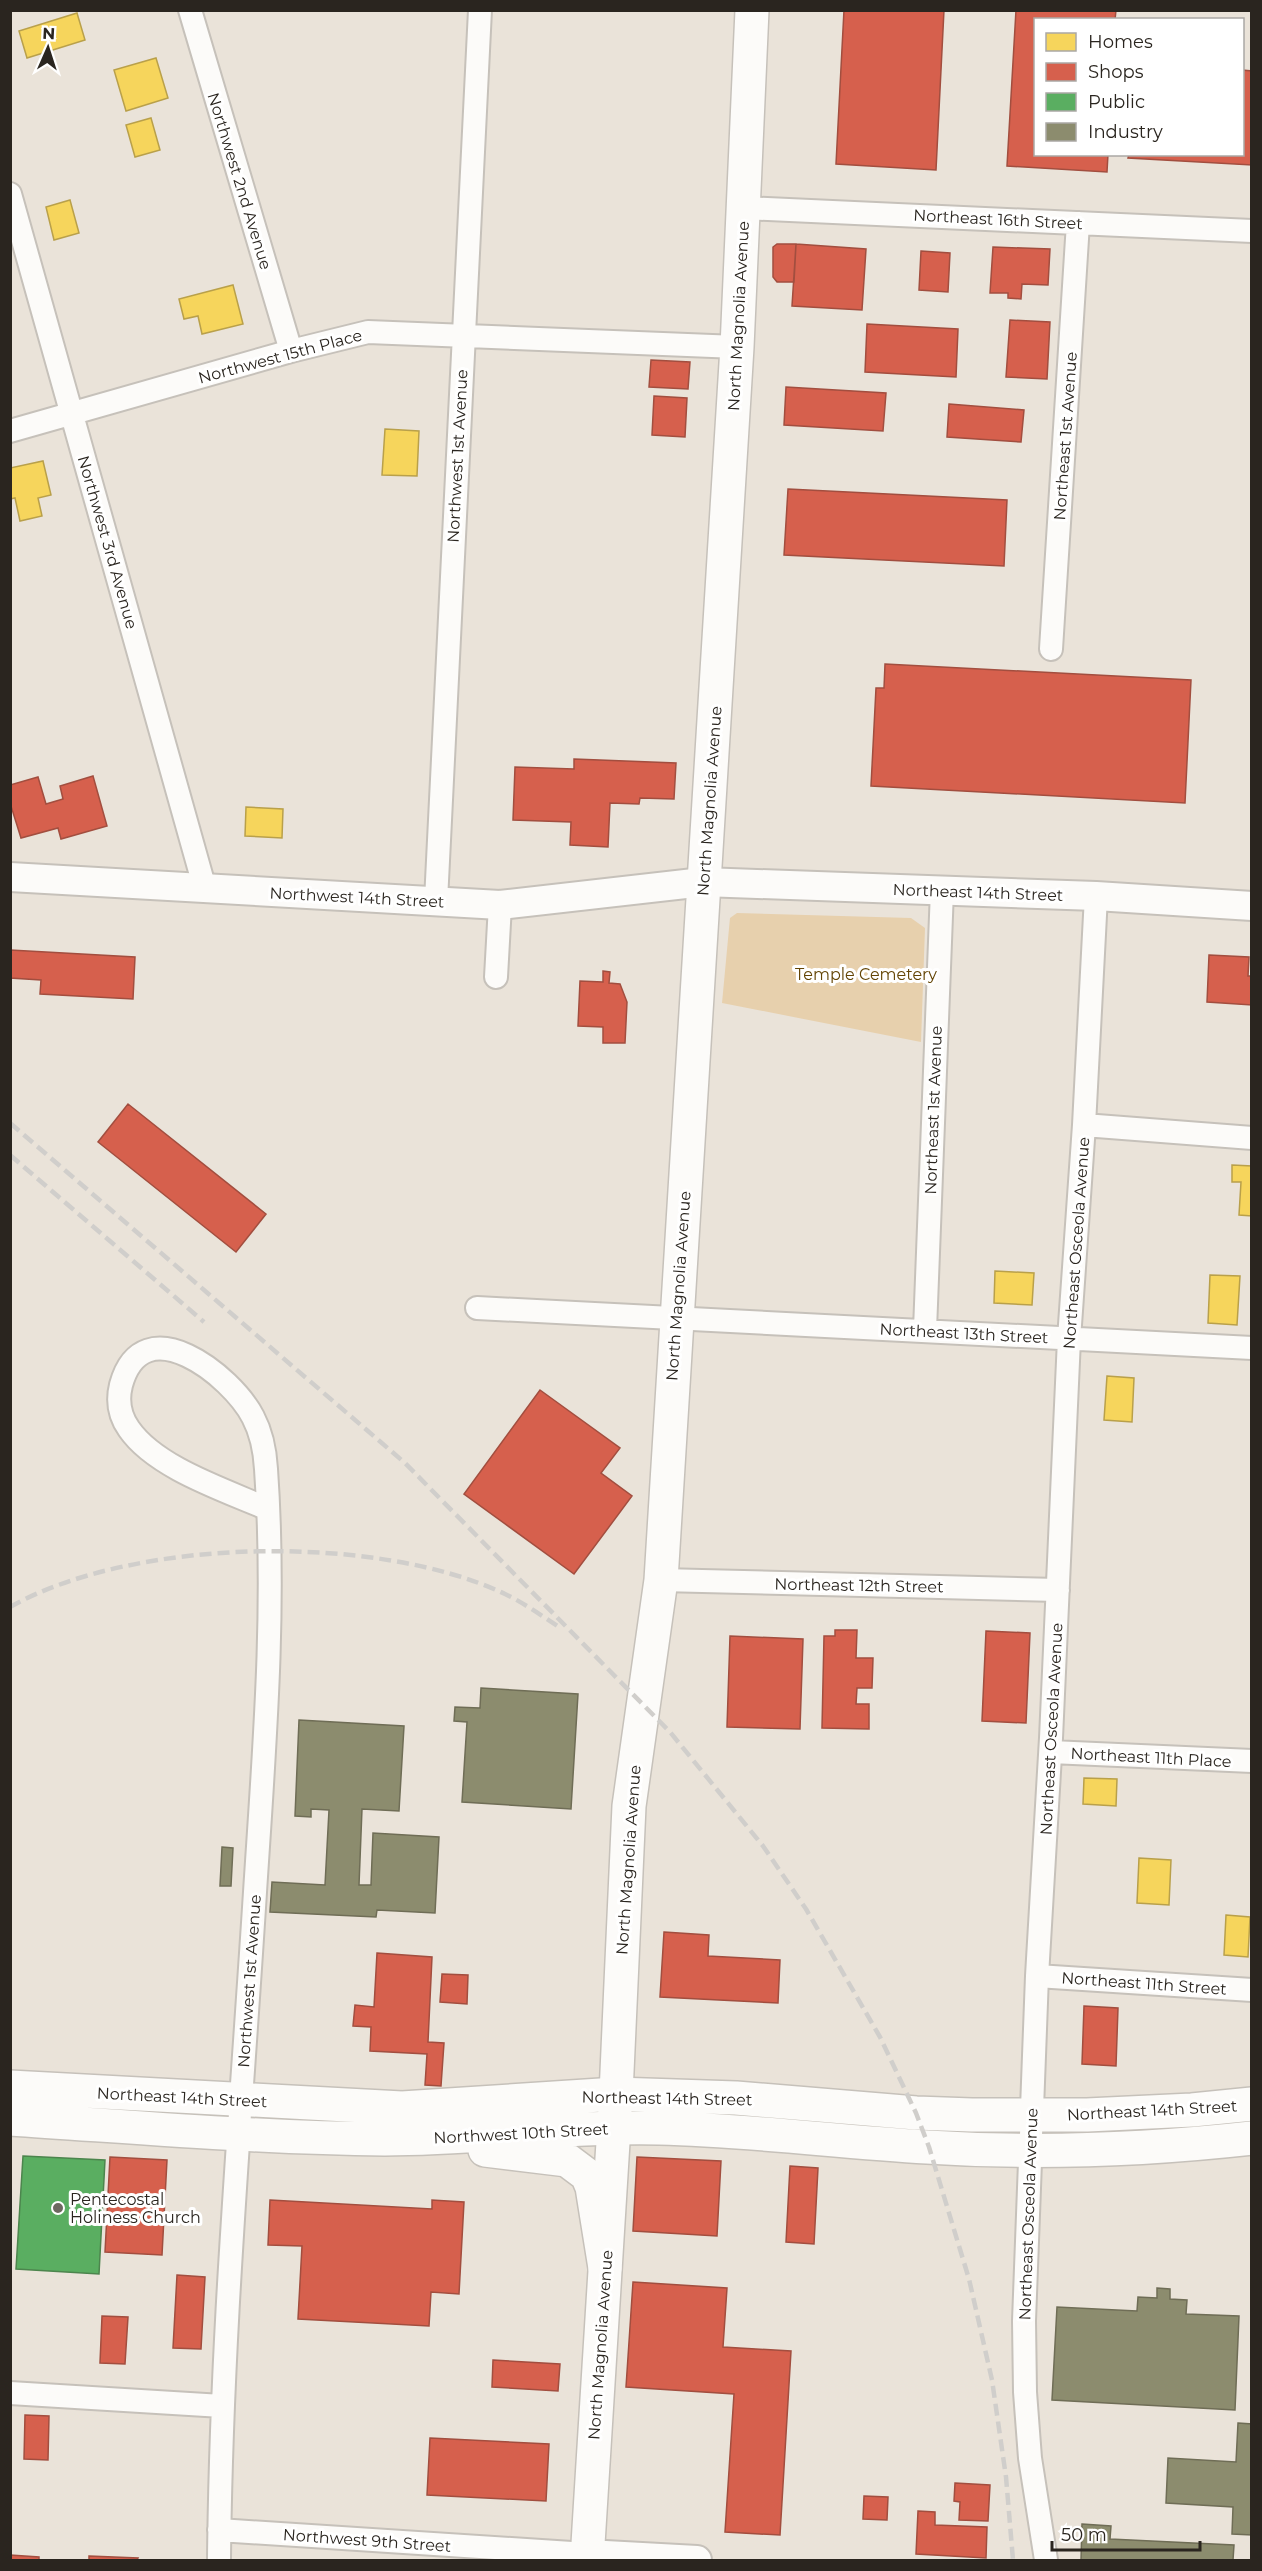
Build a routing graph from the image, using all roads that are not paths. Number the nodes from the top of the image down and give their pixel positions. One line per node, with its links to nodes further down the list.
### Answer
1 (190, 10): 10 (street, Northwest 2nd Avenue)
2 (480, 10): 8 (street, Northwest 1st Avenue)
3 (752, 10): 5 (main road, North Magnolia Avenue)
4 (10, 194): 11 (street, Northwest 3rd Avenue)
5 (744, 208): 6 (street, Northeast 16th Street); 9 (main road, North Magnolia Avenue)
6 (1078, 223): 7 (street, Northeast 16th Street); 13 (street, Northeast 1st Avenue)
7 (1251, 231)
8 (463, 336): 9 (street, Northwest 15th Place); 10 (street, Northwest 15th Place); 19 (street, Northwest 1st Avenue)
9 (737, 347): 15 (main road, North Magnolia Avenue)
10 (291, 351): 11 (street, Northwest 15th Place)
11 (72, 415): 12 (street, Northwest 15th Place); 16 (street, Northwest 3rd Avenue)
12 (10, 430)
13 (1051, 649)
14 (10, 877): 16 (street, Northwest 14th Street)
15 (703, 882): 17 (street, Northeast 14th Street); 20 (street, Northwest 14th Street); 26 (main road, North Magnolia Avenue)
16 (205, 889): 19 (street, Northwest 14th Street)
17 (942, 890): 18 (street, Northeast 14th Street); 27 (street, Northeast 1st Avenue)
18 (1096, 896): 21 (street, Northeast 14th Street); 23 (street, Northeast Osceola Avenue)
19 (436, 902): 20 (street, Northwest 14th Street)
20 (500, 905): 22 (street)
21 (1251, 906)
22 (496, 977)
23 (1084, 1125): 24 (street); 28 (street, Northeast Osceola Avenue)
24 (1251, 1138)
25 (477, 1308): 26 (street, Northeast 13th Street)
26 (676, 1320): 27 (street, Northeast 13th Street); 31 (main road, North Magnolia Avenue)
27 (925, 1330): 28 (street, Northeast 13th Street)
28 (1069, 1339): 29 (street, Northeast 13th Street); 32 (street, Northeast Osceola Avenue)
29 (1251, 1348)
30 (268, 1509): 30 (street, Northwest 1st Avenue); 39 (street, Northwest 1st Avenue)
31 (661, 1580): 32 (street, Northeast 12th Street); 38 (main road, North Magnolia Avenue)
32 (1058, 1590): 33 (street, Northeast Osceola Avenue)
33 (1051, 1752): 34 (street, Northeast 11th Place); 35 (street, Northeast Osceola Avenue)
34 (1251, 1761)
35 (1036, 1976): 36 (street, Northeast 11th Street); 41 (street, Northeast Osceola Avenue)
36 (1251, 1989)
37 (10, 2087): 39 (main road, Northeast 14th Street)
38 (616, 2094): 39 (main road, Northeast 14th Street); 41 (main road, Northeast 14th Street); 43 (main road, North Magnolia Avenue)
39 (242, 2100): 44 (street, Northwest 1st Avenue)
40 (1251, 2104): 41 (main road, Northeast 14th Street)
41 (1032, 2116): 47 (street, Northeast Osceola Avenue)
42 (10, 2119): 44 (main road, Northwest 10th Street)
43 (614, 2127): 46 (main road, Northwest 10th Street); 47 (main road, Northwest 10th Street); 48 (main road, North Magnolia Avenue)
44 (240, 2133): 46 (main road, Northwest 10th Street); 50 (street, Northwest 1st Avenue)
45 (1251, 2138): 47 (main road, Northeast 14th Street)
46 (384, 2139): 48 (main road)
47 (1030, 2150): 55 (street, Northeast Osceola Avenue)
48 (605, 2268): 52 (main road, North Magnolia Avenue)
49 (10, 2393): 50 (street)
50 (222, 2406): 51 (street, Northwest 1st Avenue)
51 (219, 2530): 52 (street, Northwest 9th Street); 53 (street, Northwest 1st Avenue)
52 (587, 2557): 54 (street)
53 (219, 2560)
54 (697, 2560)
55 (1046, 2560)

